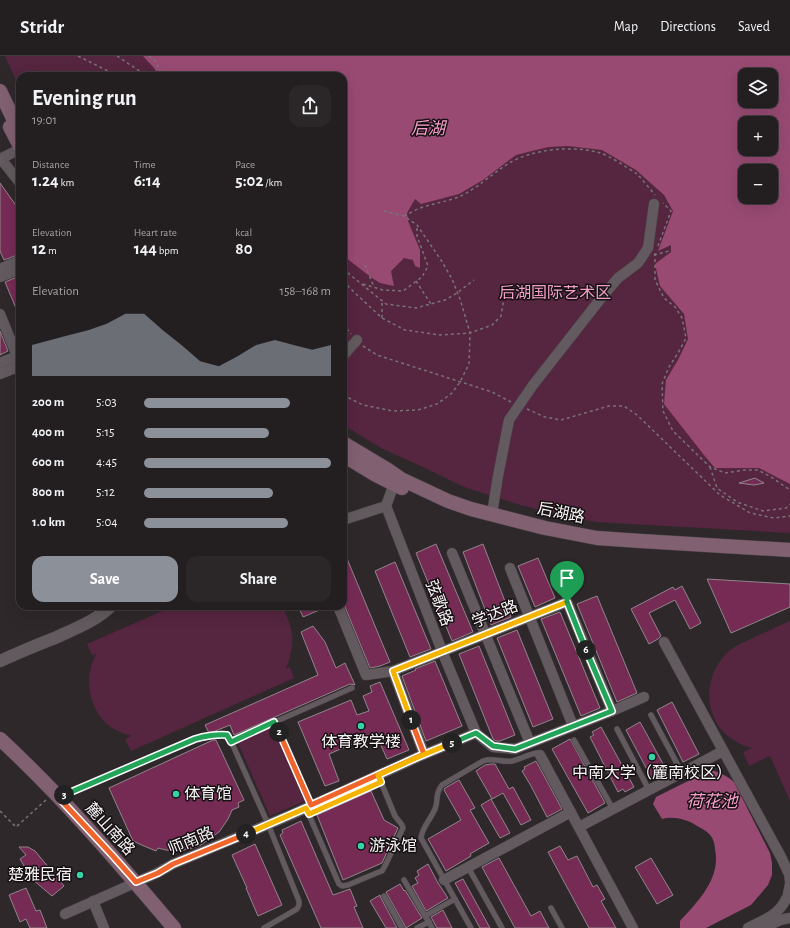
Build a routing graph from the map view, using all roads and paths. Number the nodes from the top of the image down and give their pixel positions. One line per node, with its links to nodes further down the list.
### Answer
1 (78, 56): 4 (path)
2 (117, 56): 5 (path)
3 (150, 56): 6 (path)
4 (110, 72)
5 (141, 72)
6 (161, 72)
7 (0, 91): 9 (main road)
8 (0, 106): 10 (main road)
9 (16, 125)
10 (16, 139)
11 (16, 149): 12 (street)
12 (0, 159): 13 (street)
13 (16, 178)
14 (654, 204): 45 (street)
15 (384, 211): 16 (path)
16 (417, 225): 24 (path); 29 (path)
17 (16, 262): 19 (street)
18 (365, 265): 28 (path)
19 (0, 269)
20 (16, 271): 22 (street)
21 (347, 272): 25 (path)
22 (0, 277)
23 (474, 280): 29 (path)
24 (416, 281): 28 (path); 31 (path)
25 (363, 284): 28 (path); 30 (path)
26 (347, 285): 33 (path)
27 (506, 286): 34 (path)
28 (374, 287)
29 (457, 293): 31 (path); 34 (path)
30 (382, 300): 31 (path); 33 (path)
31 (431, 304)
32 (0, 314): 37 (street)
33 (382, 318): 34 (path)
34 (470, 333): 43 (path)
35 (357, 340): 36 (street)
36 (347, 351)
37 (16, 352)
38 (377, 355): 43 (path)
39 (16, 360): 41 (street)
40 (16, 361): 42 (street)
41 (0, 363)
42 (0, 374)
43 (460, 382): 44 (path); 45 (path)
44 (347, 397)
45 (518, 406): 52 (street); 53 (path)
46 (347, 445): 52 (main road, 后湖路)
47 (347, 457): 49 (main road, 后湖路)
48 (710, 467): 50 (path)
49 (394, 484): 51 (street); 57 (main road, 后湖路)
50 (790, 504)
51 (386, 506): 54 (street); 65 (street, 弦歌路)
52 (492, 514): 55 (main road, 后湖路)
53 (790, 516)
54 (347, 519)
55 (790, 550)
56 (452, 553): 63 (street)
57 (790, 556)
58 (510, 568): 62 (street)
59 (100, 610): 66 (street)
60 (107, 610): 67 (street)
61 (340, 610): 68 (street, 学达路)
62 (529, 617): 63 (street, 学达路); 71 (street, 学达路); 74 (street)
63 (485, 634): 65 (street, 学达路); 80 (street)
64 (664, 642): 82 (street)
65 (442, 651): 68 (street, 学达路); 76 (street, 弦歌路)
66 (0, 656)
67 (0, 660)
68 (393, 671): 84 (street)
69 (352, 688): 73 (lane)
70 (644, 697): 71 (street)
71 (612, 711): 74 (street)
72 (651, 715): 85 (lane)
73 (274, 722): 79 (lane); 89 (lane)
74 (573, 726): 80 (street)
75 (617, 729): 87 (lane)
76 (476, 733): 80 (street); 84 (street, 师南路)
77 (0, 738): 88 (main road, 麓山南路)
78 (574, 740): 90 (lane)
79 (231, 742): 88 (lane); 93 (lane)
80 (530, 743)
81 (0, 748): 88 (main road, 麓山南路)
82 (724, 751): 85 (street); 99 (street)
83 (540, 755): 92 (street); 97 (lane)
84 (421, 756): 86 (street, 师南路)
85 (682, 773): 87 (street)
86 (379, 779): 89 (street, 师南路); 89 (lane)
87 (649, 790): 90 (street)
88 (55, 797): 91 (path); 98 (main road, 麓山南路)
89 (309, 809): 93 (street, 师南路)
90 (613, 809): 94 (street)
91 (0, 811)
92 (570, 812): 94 (street); 95 (street)
93 (268, 824): 98 (street, 师南路); 112 (lane)
94 (579, 827): 119 (street)
95 (468, 867): 97 (street); 117 (lane)
96 (404, 880): 106 (lane)
97 (444, 880): 101 (lane)
98 (132, 884): 102 (street, 师南路); 110 (main road, 麓山南路); 111 (main road, 麓山南路)
99 (789, 890): 105 (street); 120 (street)
100 (384, 896): 113 (lane)
101 (455, 899): 106 (lane); 116 (lane)
102 (93, 901): 104 (street, 师南路); 109 (street)
103 (551, 908): 118 (lane)
104 (65, 914)
105 (790, 914)
106 (426, 916): 108 (lane)
107 (790, 918): 121 (street)
108 (429, 922): 114 (lane); 115 (lane)
109 (104, 928)
110 (166, 928)
111 (174, 928)
112 (264, 928)
113 (402, 928)
114 (417, 928)
115 (432, 928)
116 (472, 928)
117 (502, 928)
118 (562, 928)
119 (633, 928)
120 (748, 928)
121 (764, 928)

